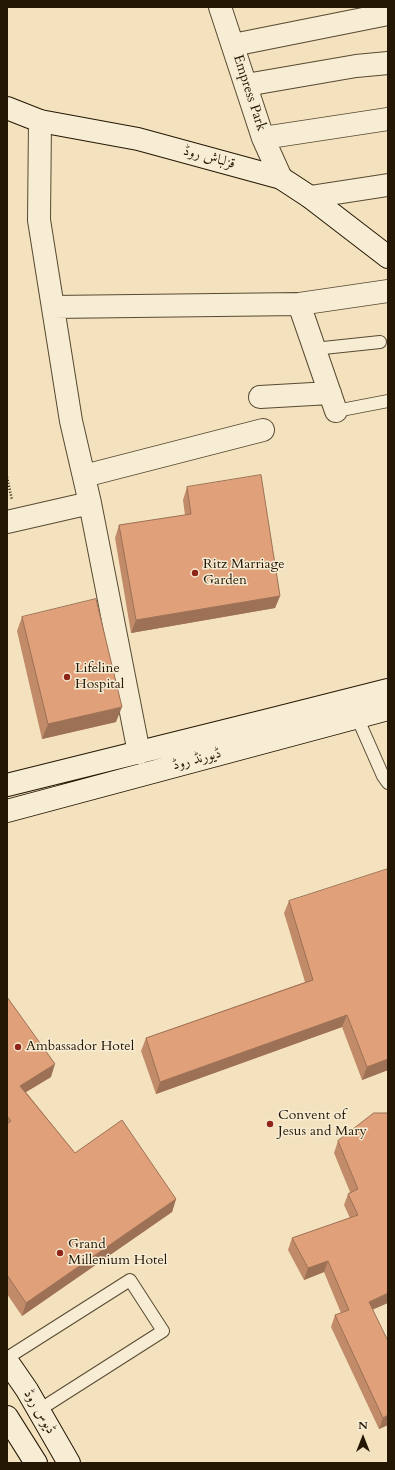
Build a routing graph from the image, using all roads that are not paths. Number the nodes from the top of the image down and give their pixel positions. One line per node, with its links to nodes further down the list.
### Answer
1 (223, 7): 3 (street, Empress Park)
2 (388, 14): 3 (street)
3 (233, 45): 5 (street, Empress Park)
4 (388, 63): 5 (street)
5 (246, 85): 9 (street, Empress Park)
6 (7, 108): 8 (street, قزلباش روڈ)
7 (388, 119): 9 (street)
8 (40, 121): 10 (street, قزلباش روڈ); 16 (street)
9 (263, 138): 10 (street, Empress Park)
10 (281, 178): 12 (street, قزلباش روڈ)
11 (388, 185): 12 (street)
12 (310, 197): 13 (street, قزلباش روڈ)
13 (388, 257)
14 (388, 291): 15 (street)
15 (298, 304): 16 (street); 18 (street)
16 (53, 307): 23 (street)
17 (380, 342): 18 (lane)
18 (314, 349): 21 (street)
19 (260, 397): 21 (street)
20 (388, 401): 21 (lane)
21 (333, 402)
22 (263, 430): 23 (street)
23 (84, 476): 24 (street)
24 (90, 503): 25 (street); 29 (street)
25 (7, 522)
26 (388, 690): 29 (street, ڈیورنڈ روڈ)
27 (388, 709): 28 (street, ڈیورنڈ روڈ)
28 (357, 717): 30 (lane); 32 (street, ڈیورنڈ روڈ)
29 (139, 752): 31 (street, ڈیورنڈ روڈ)
30 (388, 784)
31 (7, 785)
32 (7, 811)
33 (7, 1360): 34 (street, ڈیوس روڈ); 34 (lane)
34 (38, 1410): 37 (street, ڈیوس روڈ)
35 (7, 1417): 36 (street, ڈیوس روڈ)
36 (36, 1463)
37 (69, 1463)

